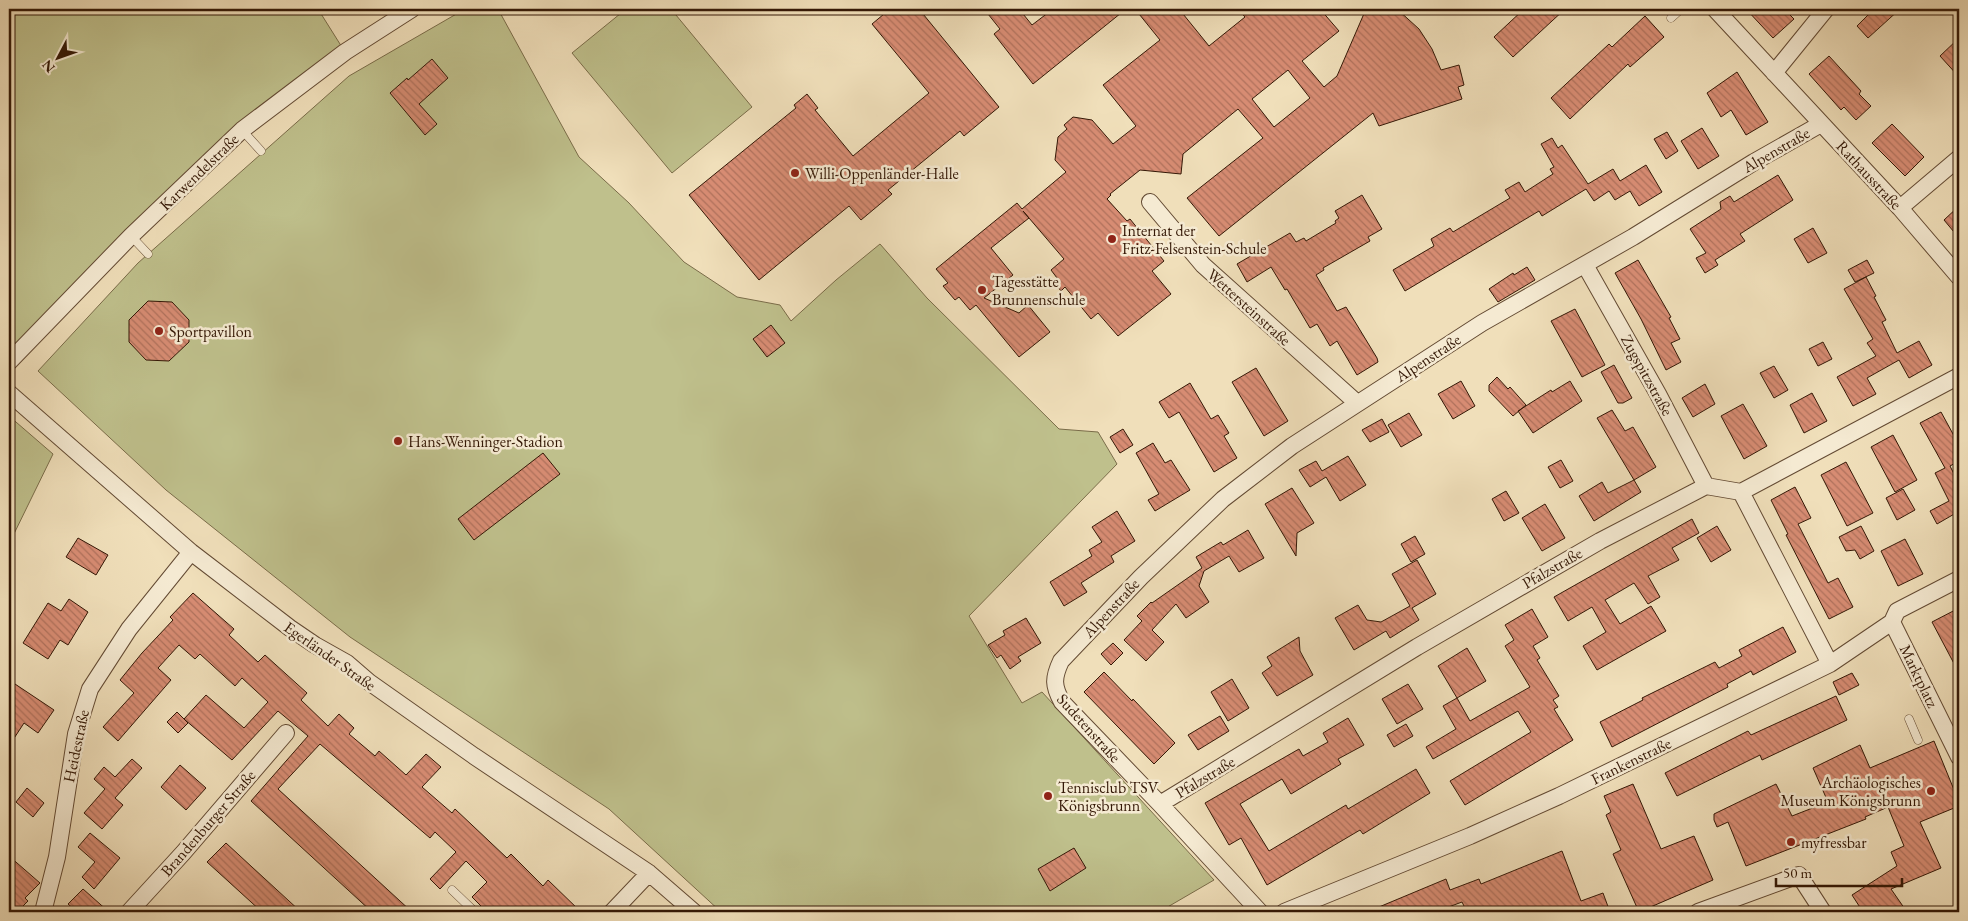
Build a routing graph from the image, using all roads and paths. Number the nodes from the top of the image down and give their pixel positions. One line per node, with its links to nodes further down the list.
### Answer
1 (412, 9): 8 (street, Karwendelstraße)
2 (1681, 9): 5 (lane)
3 (1715, 9): 6 (street, Rathausstraße)
4 (1826, 9): 6 (street)
5 (1671, 18)
6 (1774, 73): 7 (street, Rathausstraße)
7 (1821, 124): 12 (street, Rathausstraße); 15 (street, Alpenstraße)
8 (242, 130): 9 (lane); 13 (street, Karwendelstraße)
9 (261, 151)
10 (1959, 158): 12 (street)
11 (1150, 202): 20 (street, Wettersteinstraße)
12 (1900, 208): 16 (street, Rathausstraße)
13 (131, 236): 14 (lane); 17 (street, Karwendelstraße)
14 (148, 254)
15 (1585, 265): 20 (street, Alpenstraße); 21 (street, Zugspitzstraße)
16 (1959, 277)
17 (9, 362)
18 (1959, 376): 22 (street)
19 (9, 393): 23 (street, Egerländer Straße)
20 (1357, 403): 26 (street, Alpenstraße)
21 (1706, 486): 22 (street); 32 (street, Pfalzstraße)
22 (1741, 492): 27 (street)
23 (191, 552): 33 (street, Egerländer Straße); 35 (street, Heidestraße)
24 (1959, 579): 25 (street, Frankenstraße)
25 (1892, 622): 27 (street, Frankenstraße); 31 (street, Marktplatz)
26 (1075, 646): 32 (street, Sudetenstraße)
27 (1830, 664): 41 (street, Frankenstraße)
28 (1909, 719): 30 (lane)
29 (286, 733): 36 (street, Brandenburger Straße)
30 (1918, 740)
31 (1959, 757)
32 (1160, 804): 40 (street, Sudetenstraße)
33 (649, 873): 38 (street); 39 (street, Egerländer Straße)
34 (452, 890): 37 (lane)
35 (43, 912)
36 (129, 912)
37 (475, 912)
38 (612, 912)
39 (694, 912)
40 (1260, 912)
41 (1284, 912)
42 (1698, 912): 43 (street)
43 (1823, 912)

